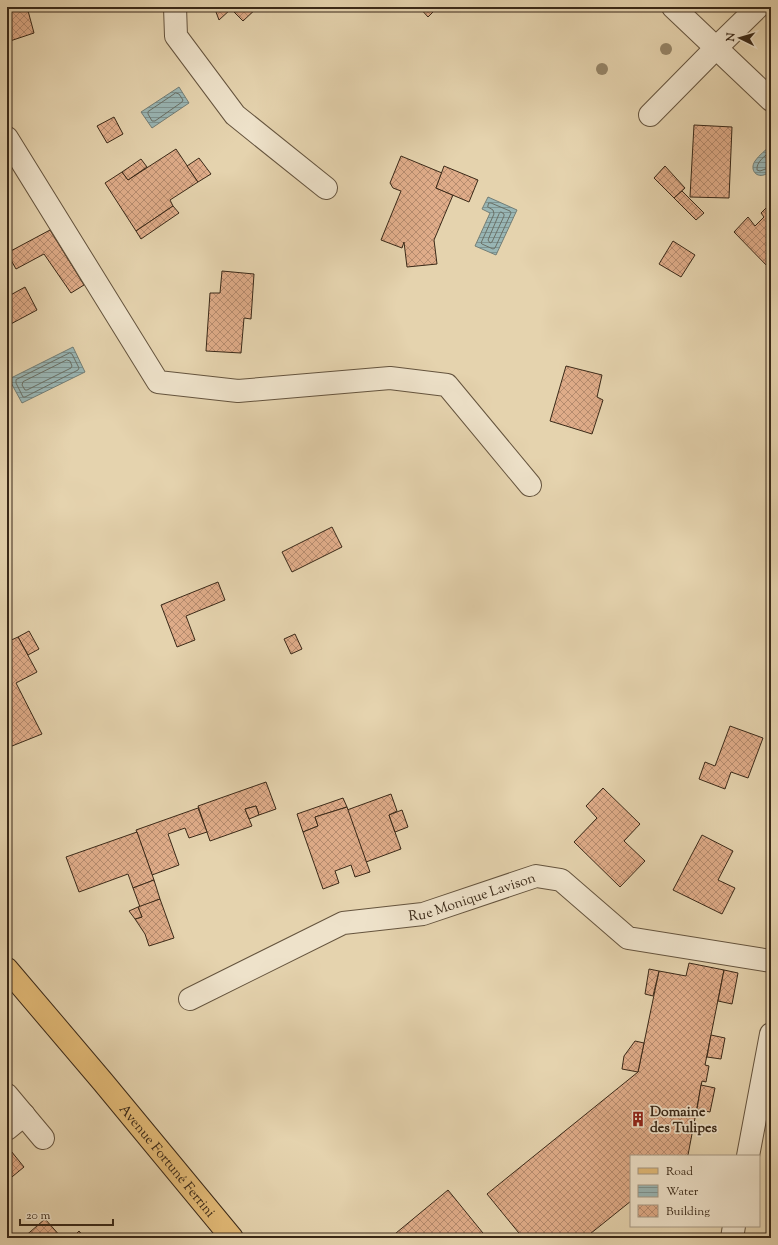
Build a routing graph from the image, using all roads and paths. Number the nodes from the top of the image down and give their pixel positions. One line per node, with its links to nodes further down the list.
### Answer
1 (175, 7): 8 (street)
2 (673, 7): 4 (street)
3 (758, 7): 4 (street)
4 (716, 48): 5 (street); 6 (street)
5 (771, 100)
6 (650, 115)
7 (7, 138): 9 (street)
8 (326, 188)
9 (530, 485)
10 (7, 960): 15 (main road, Avenue Fortuné Ferrini)
11 (771, 961): 13 (street, Rue Monique Lavison)
12 (7, 969): 15 (main road, Avenue Fortuné Ferrini)
13 (190, 998)
14 (771, 1034): 20 (street)
15 (103, 1082): 22 (main road, Avenue Fortuné Ferrini)
16 (7, 1095): 17 (street)
17 (24, 1115): 18 (street); 19 (street)
18 (7, 1130)
19 (43, 1138)
20 (748, 1155)
21 (734, 1227): 23 (street)
22 (232, 1238)
23 (732, 1238)

